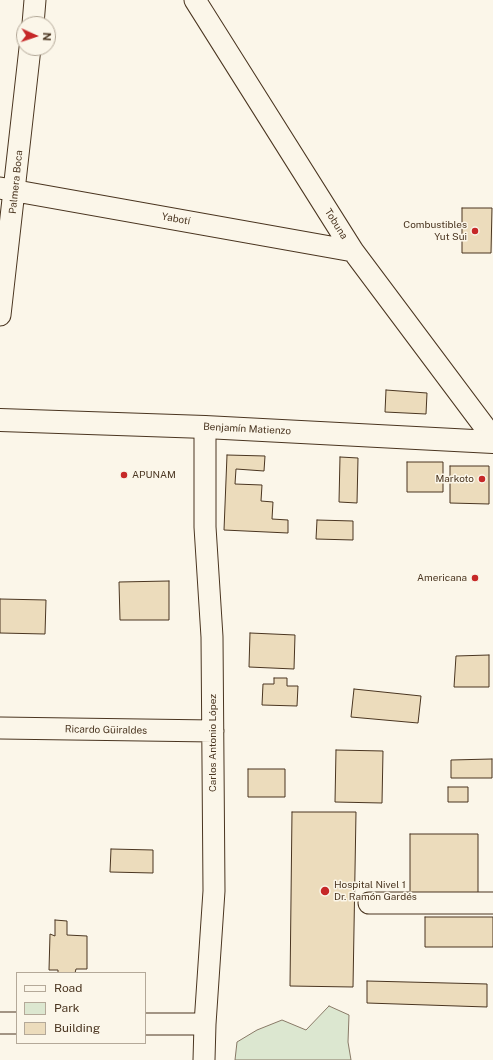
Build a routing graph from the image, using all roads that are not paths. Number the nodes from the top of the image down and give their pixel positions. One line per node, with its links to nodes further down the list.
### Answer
1 (36, 0): 3 (street)
2 (194, 0): 6 (street, Tobuna)
3 (34, 16)
4 (29, 56): 5 (street, Palmera Boca)
5 (8, 189): 6 (street, Yabotí); 7 (street, Palmera Boca)
6 (353, 251): 10 (street, Tobuna)
7 (0, 315)
8 (0, 420): 9 (main road, Benjamín Matienzo)
9 (205, 427): 11 (main road, Benjamín Matienzo); 13 (street, Carlos Antonio López)
10 (493, 438)
11 (493, 442)
12 (0, 728): 13 (street, Ricardo Güiraldes)
13 (213, 731): 19 (street, Carlos Antonio López)
14 (369, 903): 15 (street)
15 (493, 903)
16 (0, 1023): 17 (street)
17 (16, 1023)
18 (146, 1024): 19 (street)
19 (205, 1024): 20 (street, Carlos Antonio López)
20 (204, 1060)

